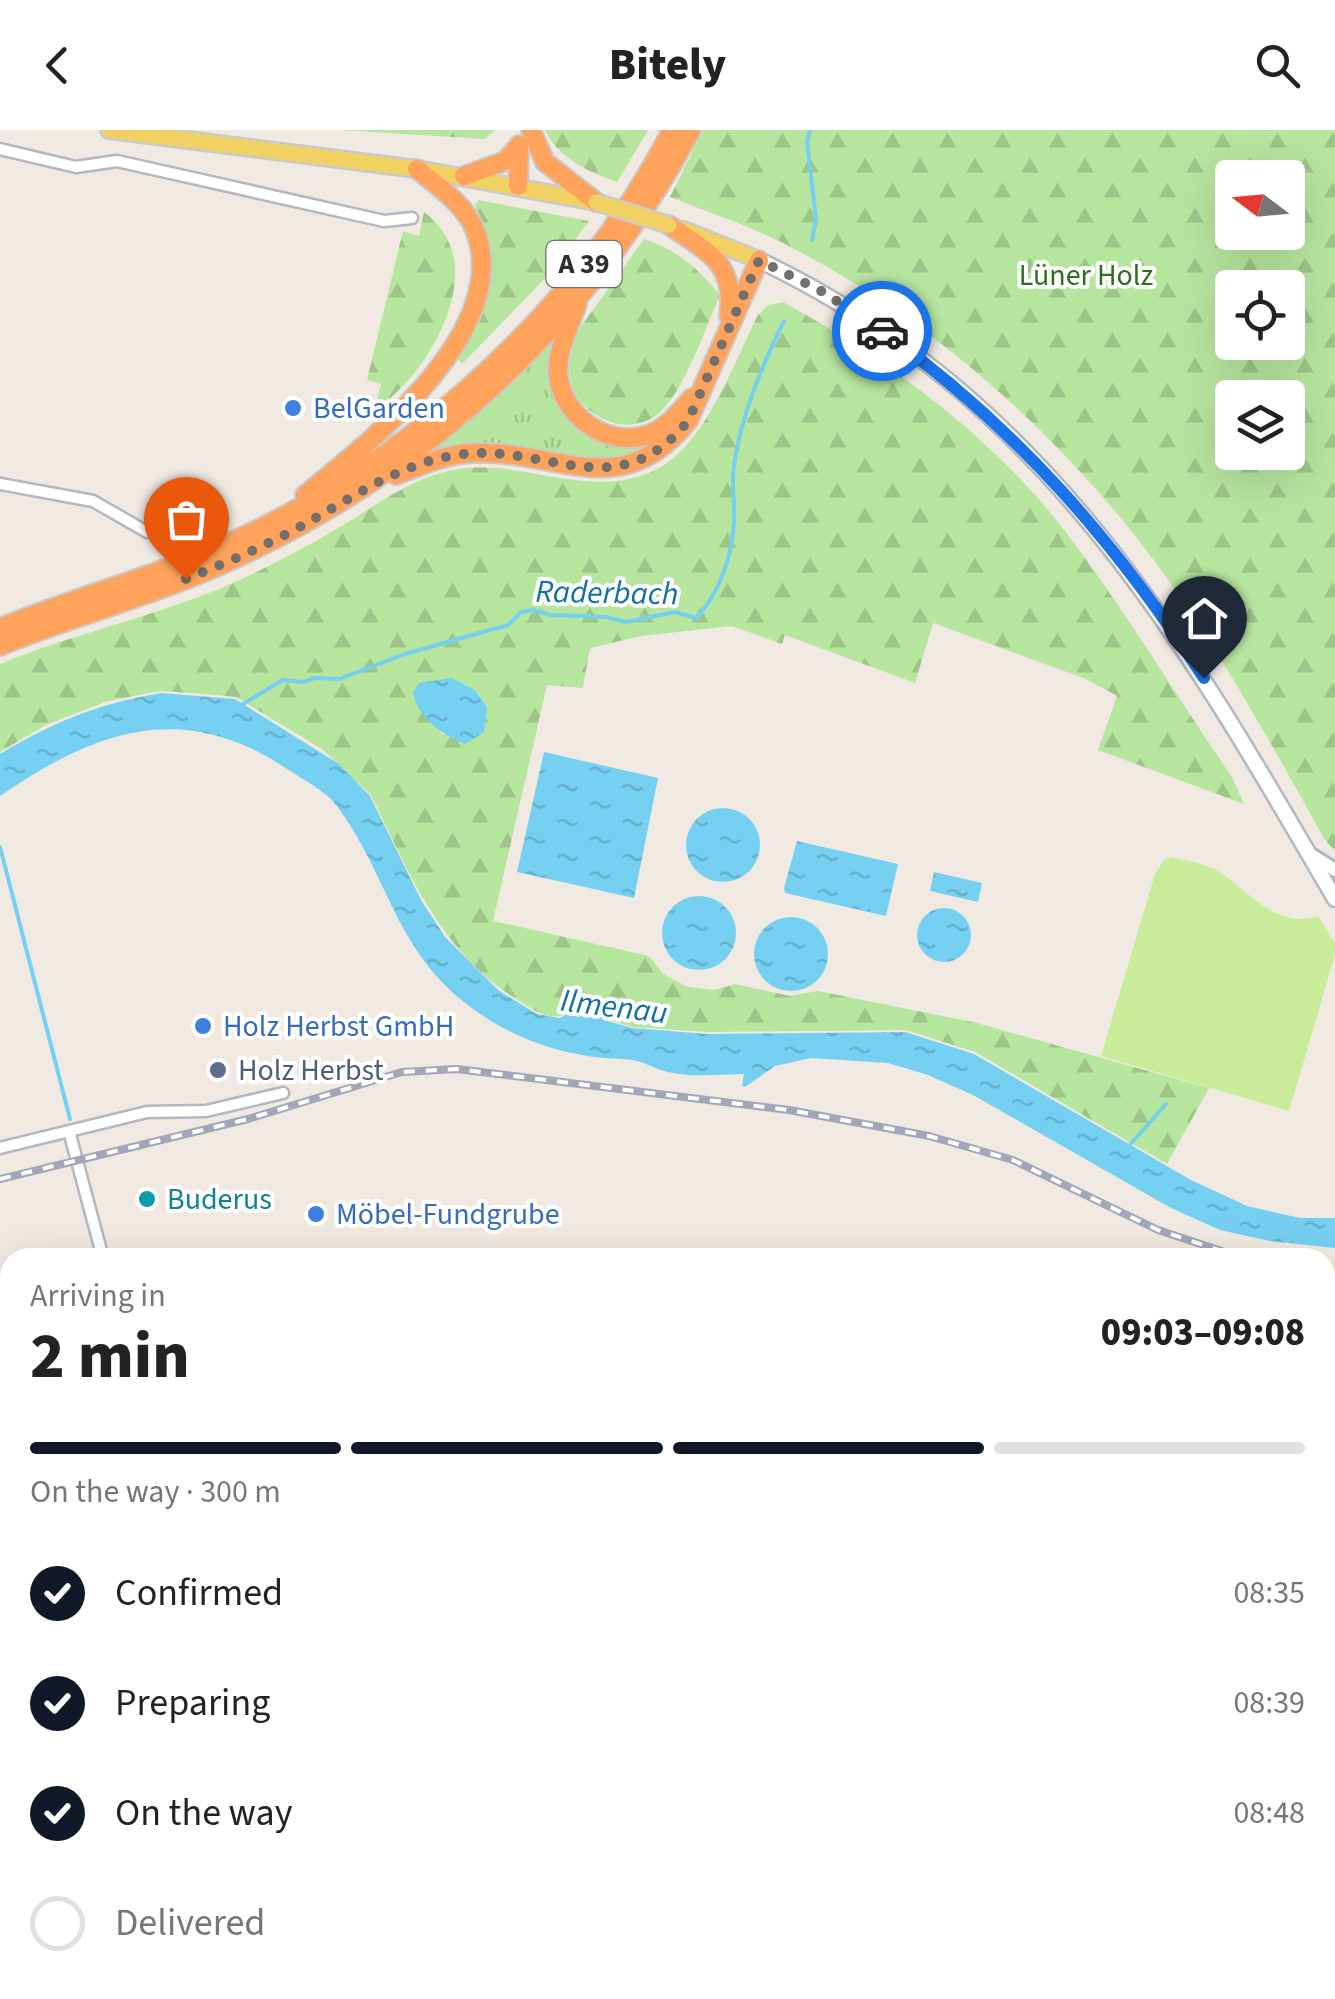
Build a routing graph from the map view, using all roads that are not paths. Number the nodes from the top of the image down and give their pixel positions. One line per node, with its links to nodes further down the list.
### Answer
1 (109, 130): 7 (main road)
2 (532, 130): 10 (highway)
3 (672, 130): 19 (highway, A 39)
4 (691, 130): 14 (highway, A 39)
5 (521, 138): 8 (highway); 9 (highway)
6 (0, 148): 11 (street)
7 (417, 169): 8 (main road); 19 (highway)
8 (464, 176): 9 (main road)
9 (518, 186): 10 (main road)
10 (596, 202): 12 (main road, bridge)
11 (412, 218)
12 (670, 224): 13 (main road); 15 (highway)
13 (759, 260): 15 (highway); 23 (main road)
14 (582, 294): 16 (highway, A 39); 18 (highway, A 39)
15 (727, 332): 16 (highway)
16 (702, 387): 18 (highway)
17 (0, 484): 20 (street)
18 (368, 486): 22 (highway, A 39)
19 (271, 522): 21 (highway, A 39)
20 (148, 532)
21 (0, 628)
22 (0, 646)
23 (1308, 852): 24 (street); 25 (main road)
24 (1335, 870)
25 (1334, 896)
26 (283, 1093): 27 (street)
27 (69, 1131): 28 (street); 29 (street)
28 (0, 1148)
29 (100, 1248)

